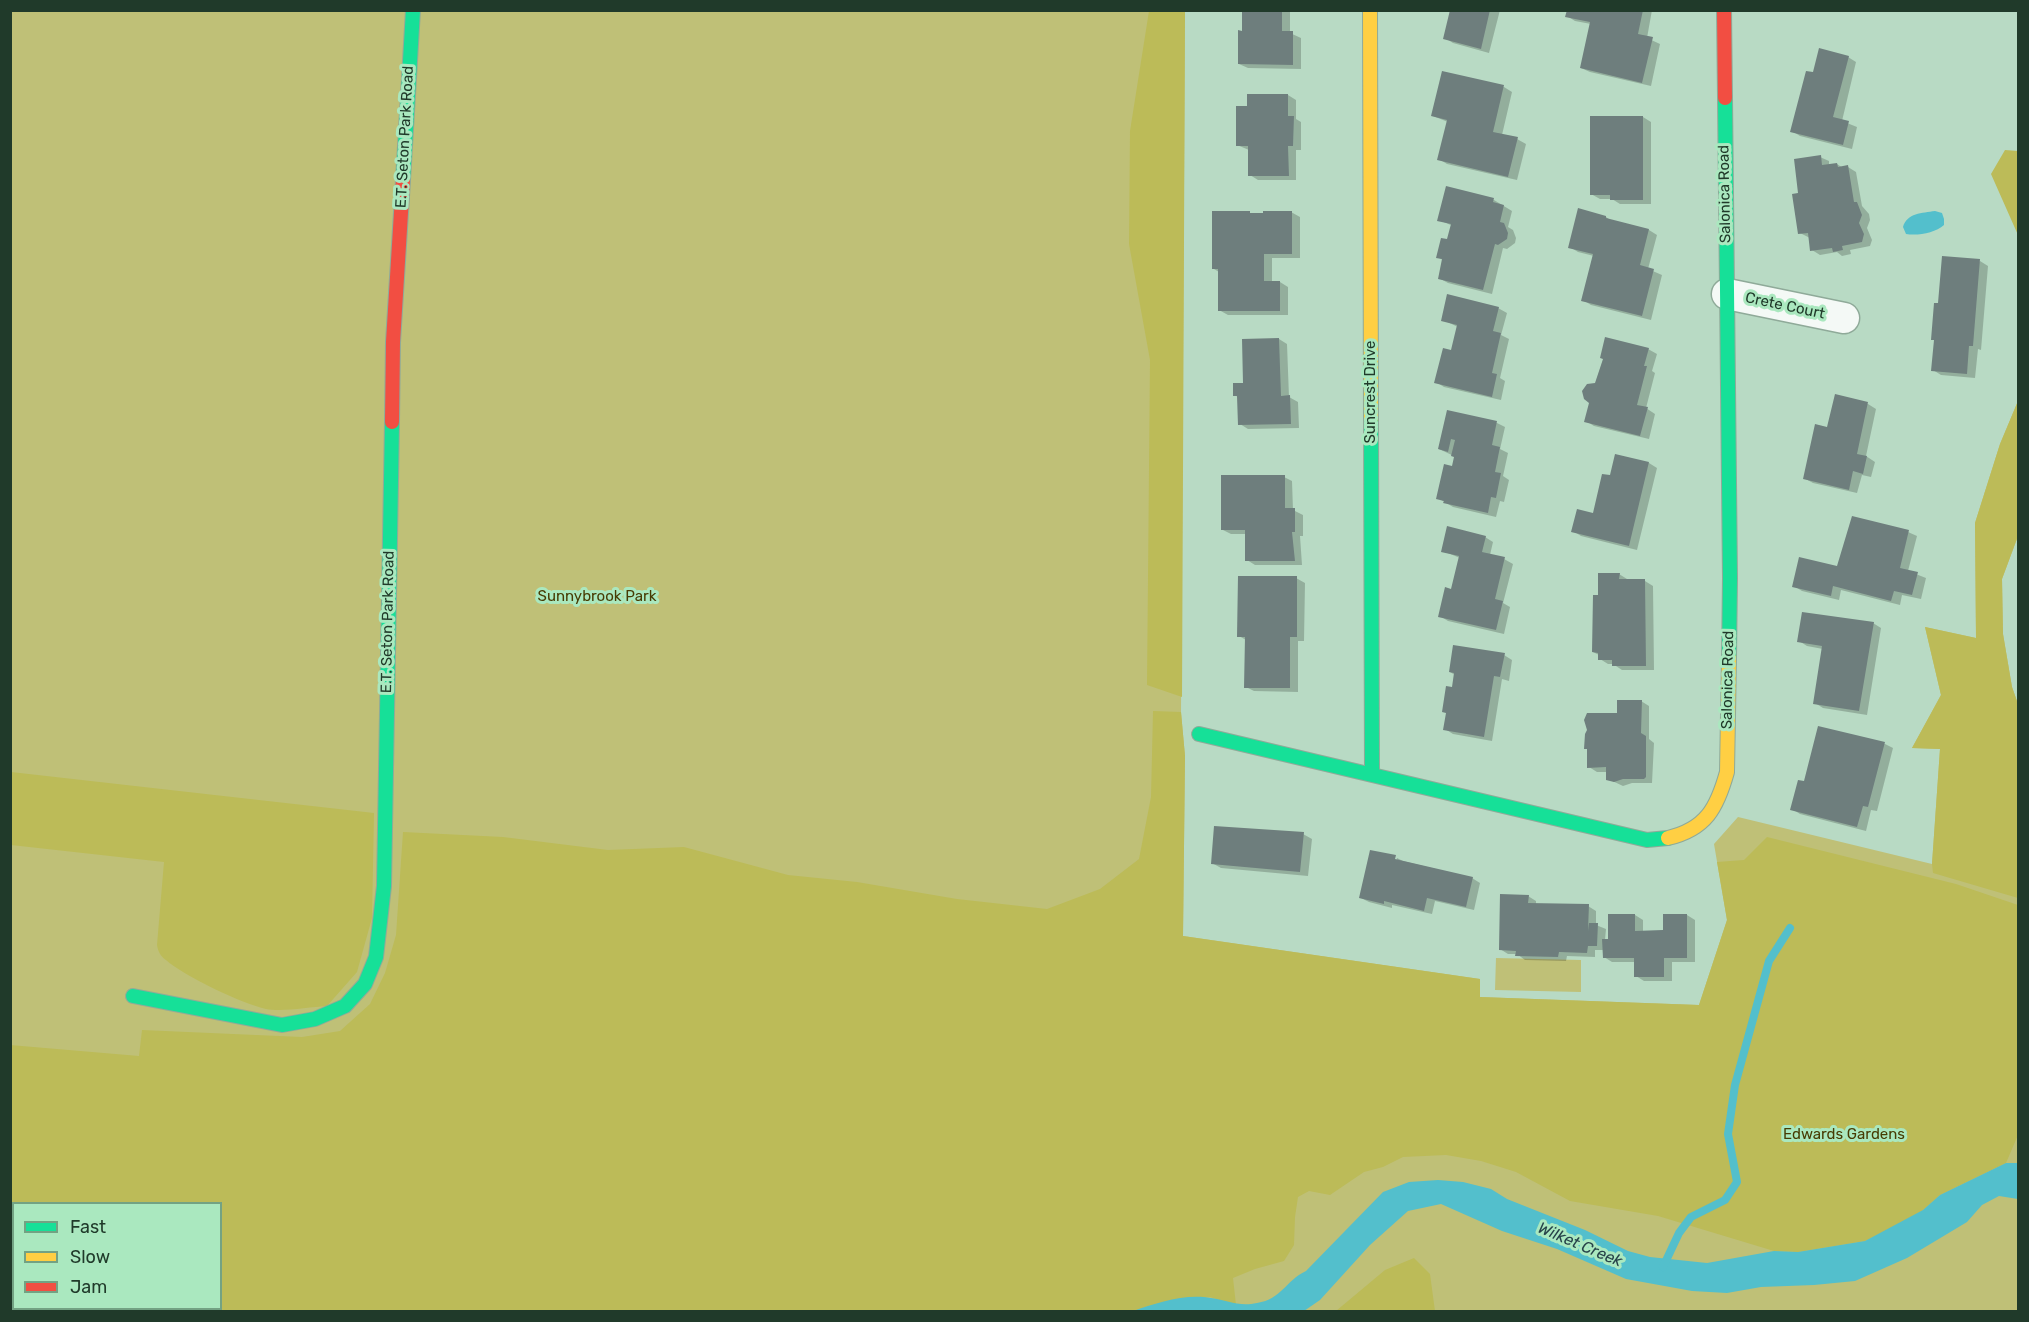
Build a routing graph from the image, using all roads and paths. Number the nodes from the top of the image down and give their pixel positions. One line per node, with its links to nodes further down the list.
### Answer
1 (413, 10): 8 (street, E.T. Seton Park Road)
2 (1370, 10): 7 (street, Suncrest Drive)
3 (1724, 10): 4 (street, Salonica Road)
4 (1727, 294): 5 (street, Crete Court); 7 (street, Salonica Road)
5 (1844, 318)
6 (1199, 734): 7 (street, Salonica Road)
7 (1372, 774)
8 (133, 996)

